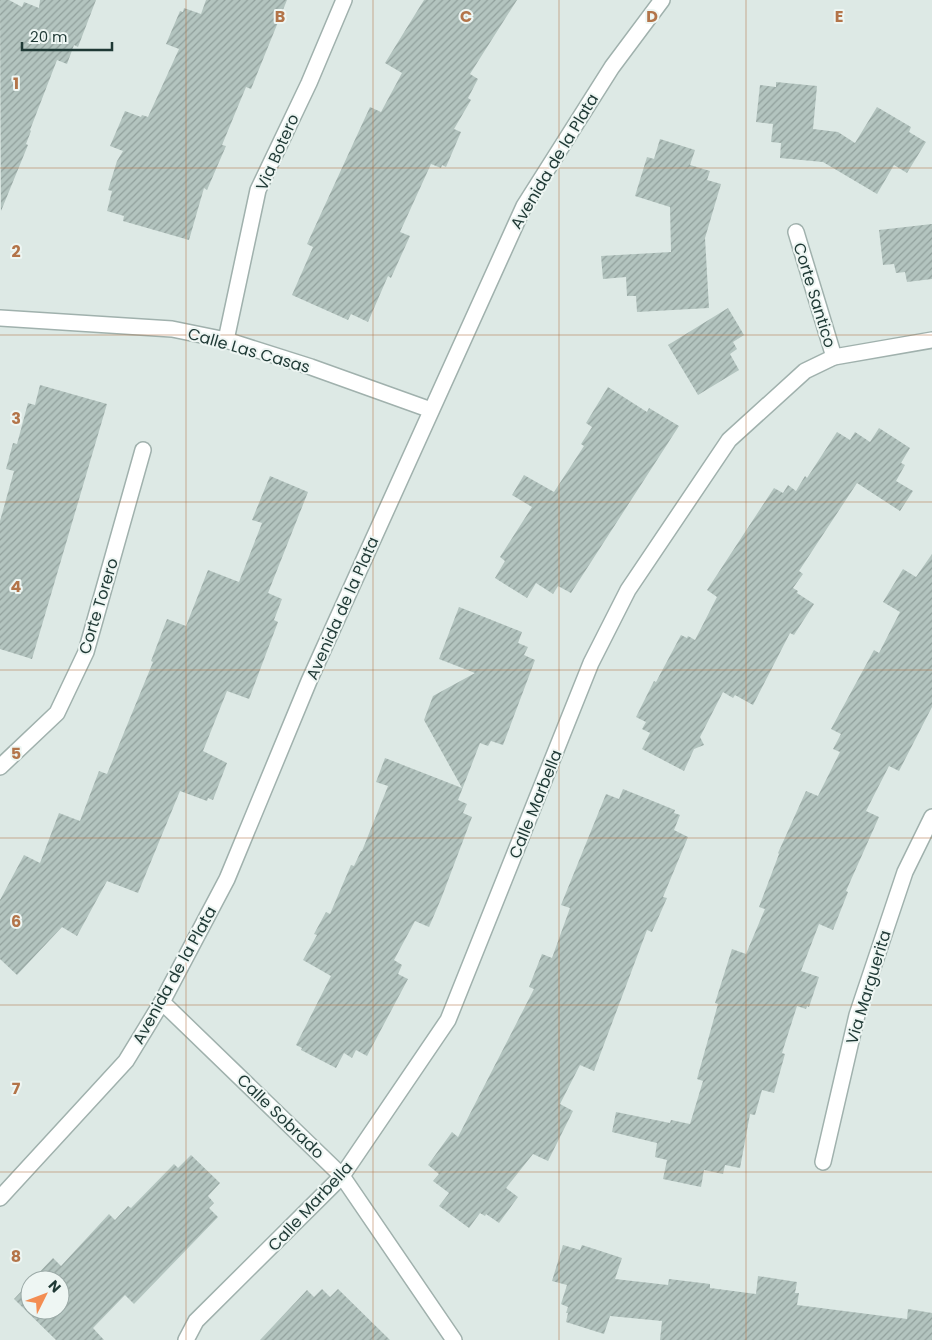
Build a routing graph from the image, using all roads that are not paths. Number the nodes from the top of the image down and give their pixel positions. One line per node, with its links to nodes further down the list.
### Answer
1 (344, 0): 5 (street, Via Botero)
2 (662, 0): 8 (street, Avenida de la Plata)
3 (796, 232): 7 (street, Corte Santico)
4 (0, 318): 5 (street, Calle Las Casas)
5 (226, 340): 8 (street, Calle Las Casas)
6 (932, 340): 7 (street, Calle Marbella)
7 (834, 357): 14 (street, Calle Marbella)
8 (431, 410): 12 (street, Avenida de la Plata)
9 (143, 450): 10 (street, Corte Torero)
10 (0, 767)
11 (932, 817): 13 (street, Via Marguerita)
12 (162, 1002): 14 (street, Calle Sobrado); 15 (street, Avenida de la Plata)
13 (823, 1162)
14 (342, 1176): 16 (street, Calle Marbella); 17 (street, Calle Sobrado)
15 (0, 1198)
16 (186, 1340)
17 (454, 1340)

